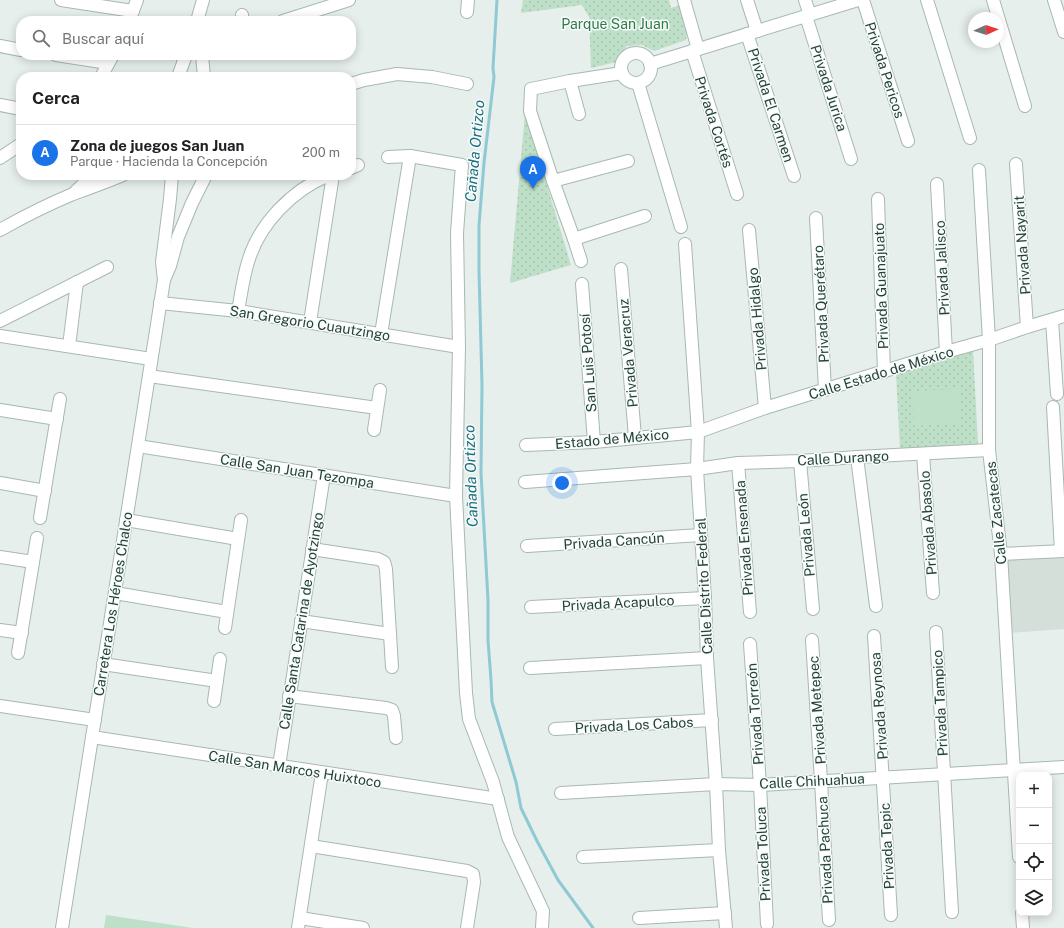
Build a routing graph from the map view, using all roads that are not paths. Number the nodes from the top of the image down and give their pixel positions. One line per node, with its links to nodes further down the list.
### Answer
1 (61, 0): 12 (street)
2 (204, 0): 14 (street); 15 (street)
3 (349, 0): 16 (street)
4 (684, 0): 21 (street, Privada Cortés)
5 (747, 0): 18 (street, Privada El Carmen)
6 (805, 0): 13 (street, Privada Jurica)
7 (858, 0): 13 (street)
8 (863, 0): 39 (street, Privada Pericos)
9 (927, 0): 38 (street)
10 (993, 0): 35 (street)
11 (1054, 0): 17 (street)
12 (133, 11)
13 (808, 15): 18 (street); 44 (street, Privada Jurica)
14 (199, 16)
15 (204, 16)
16 (299, 16)
17 (1064, 32)
18 (752, 33): 21 (street); 48 (street, Privada El Carmen)
19 (0, 46): 20 (street)
20 (16, 49)
21 (695, 50): 25 (street); 57 (street, Privada Cortés)
22 (110, 60): 26 (street)
23 (184, 60): 27 (street)
24 (202, 60): 28 (street)
25 (650, 64): 29 (street); 32 (street)
26 (104, 72)
27 (180, 72)
28 (204, 72)
29 (622, 73): 30 (street); 32 (street)
30 (570, 81): 37 (street); 55 (street)
31 (356, 82): 33 (street)
32 (638, 83): 64 (street)
33 (467, 84)
34 (0, 105): 36 (street)
35 (1025, 106)
36 (16, 108)
37 (579, 114)
38 (970, 138)
39 (908, 141)
40 (16, 148): 43 (street)
41 (410, 156): 42 (street); 82 (street); 86 (street)
42 (388, 157)
43 (1, 158)
44 (851, 159)
45 (628, 161): 55 (street)
46 (1016, 164): 81 (street, Privada Nayarit)
47 (979, 170): 84 (street, Calle Zacatecas)
48 (794, 176)
49 (88, 180): 58 (street)
50 (111, 180): 58 (street)
51 (172, 180): 72 (street, Carretera Los Héroes Chalco)
52 (204, 180): 72 (street, Carretera Los Héroes Chalco)
53 (319, 180): 76 (street)
54 (332, 180): 80 (street)
55 (553, 181): 67 (street)
56 (938, 184): 87 (street, Privada Jalisco)
57 (737, 194)
58 (72, 195): 63 (street)
59 (878, 199): 89 (street, Privada Guanajuato)
60 (645, 216): 67 (street)
61 (0, 218): 63 (street)
62 (816, 218): 92 (street, Privada Querétaro)
63 (17, 220): 65 (street)
64 (681, 227)
65 (0, 230)
66 (749, 230): 97 (street, Privada Hidalgo)
67 (574, 238): 69 (street)
68 (685, 244): 101 (street, Calle Distrito Federal)
69 (581, 261)
70 (107, 267): 73 (street)
71 (621, 269): 102 (street, Privada Veracruz)
72 (164, 280): 75 (street, Carretera Los Héroes Chalco)
73 (77, 282): 79 (street); 85 (street)
74 (582, 284): 103 (street, San Luis Potosí)
75 (160, 303): 76 (street, San Gregorio Cuautzingo); 88 (street, Carretera Los Héroes Chalco)
76 (238, 311): 80 (street, San Gregorio Cuautzingo)
77 (1064, 316): 78 (street, Calle Estado de México)
78 (1052, 320): 81 (street, Calle Estado de México); 93 (street)
79 (0, 321)
80 (310, 322): 82 (street, San Gregorio Cuautzingo)
81 (1027, 327): 84 (street, Calle Estado de México)
82 (381, 334): 86 (street, San Gregorio Cuautzingo)
83 (0, 336): 85 (street)
84 (989, 340): 87 (street, Calle Estado de México); 106 (street, Calle Zacatecas)
85 (69, 346): 88 (street)
86 (459, 347): 116 (street)
87 (946, 352): 89 (street, Calle Estado de México)
88 (151, 359): 90 (street, Carretera Los Héroes Chalco)
89 (884, 372): 92 (street, Calle Estado de México)
90 (149, 376): 96 (street); 105 (street, Carretera Los Héroes Chalco)
91 (380, 390): 96 (street)
92 (825, 390): 97 (street, Calle Estado de México)
93 (1057, 394)
94 (60, 399): 99 (street)
95 (1053, 407): 125 (street)
96 (377, 408): 100 (street)
97 (765, 408): 101 (street, Calle Estado de México)
98 (0, 410): 99 (street)
99 (57, 418): 115 (street)
100 (374, 430)
101 (698, 432): 102 (street, Estado de México); 111 (street, Calle Distrito Federal)
102 (635, 437): 103 (street, Estado de México)
103 (594, 442): 104 (street, Estado de México)
104 (526, 445)
105 (138, 446): 112 (street, Calle San Juan Tezompa); 118 (street, Carretera Los Héroes Chalco)
106 (989, 450): 107 (street, Calle Durango); 126 (street, Calle Zacatecas)
107 (923, 454): 108 (street, Calle Durango); 130 (street, Privada Abasolo)
108 (857, 457): 109 (street, Calle Durango); 132 (street)
109 (800, 461): 110 (street, Calle Durango); 134 (street, Privada León)
110 (738, 463): 111 (street, Calle Durango); 136 (street, Privada Ensenada)
111 (697, 469): 113 (street, Calle Durango); 120 (street, Calle Distrito Federal)
112 (324, 475): 116 (street, Calle San Juan Tezompa); 124 (street, Calle Santa Catarina de Ayotzingo)
113 (525, 482)
114 (0, 483): 115 (street)
115 (45, 491): 117 (street)
116 (456, 496): 171 (street)
117 (40, 518)
118 (126, 520): 122 (street); 129 (street, Carretera Los Héroes Chalco)
119 (241, 520): 122 (street)
120 (701, 535): 123 (street, Privada Cancún); 131 (street, Calle Distrito Federal)
121 (36, 538): 128 (street)
122 (238, 539): 135 (street)
123 (527, 546)
124 (312, 549): 137 (street, Calle Santa Catarina de Ayotzingo); 142 (street)
125 (1063, 551): 126 (street)
126 (1001, 554): 163 (street, Calle Zacatecas)
127 (0, 557): 128 (street)
128 (33, 562): 141 (street)
129 (114, 593): 135 (street); 149 (street, Carretera Los Héroes Chalco)
130 (934, 593)
131 (705, 598): 133 (street, Privada Acapulco); 147 (street, Calle Distrito Federal)
132 (876, 606)
133 (531, 607)
134 (813, 609)
135 (227, 612): 138 (street)
136 (750, 612)
137 (301, 621): 142 (street); 153 (street, Calle Santa Catarina de Ayotzingo)
138 (225, 628)
139 (0, 630): 141 (street)
140 (936, 632): 165 (street, Privada Tampico)
141 (22, 633): 146 (street)
142 (390, 634): 150 (street)
143 (874, 636): 166 (street, Privada Reynosa)
144 (812, 640): 167 (street, Privada Metepec)
145 (750, 644): 169 (street, Privada Torreón)
146 (18, 652)
147 (707, 658): 151 (street); 157 (street, Calle Distrito Federal)
148 (220, 659): 152 (street)
149 (103, 664): 152 (street); 156 (street, Carretera Los Héroes Chalco)
150 (392, 667)
151 (530, 668)
152 (217, 681): 154 (street)
153 (289, 696): 160 (street); 161 (street, Calle Santa Catarina de Ayotzingo)
154 (214, 701)
155 (0, 706): 156 (street)
156 (95, 720): 159 (street, Carretera Los Héroes Chalco)
157 (712, 720): 158 (street, Privada Los Cabos); 168 (street, Calle Distrito Federal)
158 (555, 729)
159 (92, 737): 161 (street, Calle San Marcos Huixtoco); 184 (street, Carretera Los Héroes Chalco)
160 (396, 738)
161 (278, 766): 164 (street, Calle San Marcos Huixtoco)
162 (1064, 767): 163 (street, Calle Chihuahua)
163 (1014, 770): 165 (street, Calle Chihuahua); 172 (street, Calle Zacatecas)
164 (322, 773): 171 (street, Calle San Marcos Huixtoco); 173 (street)
165 (944, 774): 166 (street, Calle Chihuahua); 176 (street, Privada Tampico)
166 (883, 777): 167 (street, Calle Chihuahua); 178 (street, Privada Tepic)
167 (821, 781): 169 (street, Calle Chihuahua); 181 (street, Privada Pachuca)
168 (716, 784): 169 (street, Calle Chihuahua); 170 (street, Calle Chihuahua); 174 (street, Calle Distrito Federal)
169 (760, 785): 183 (street, Privada Toluca)
170 (561, 793)
171 (498, 800): 187 (street)
172 (1018, 844)
173 (311, 846): 182 (street); 186 (street)
174 (719, 850): 175 (street); 177 (street, Calle Distrito Federal)
175 (583, 857)
176 (952, 912)
177 (725, 913): 180 (street); 188 (street, Calle Distrito Federal)
178 (891, 915)
179 (1022, 916): 189 (street)
180 (639, 918)
181 (829, 920)
182 (299, 923): 185 (street)
183 (767, 924)
184 (62, 928)
185 (363, 928)
186 (467, 928)
187 (542, 928)
188 (726, 928)
189 (1023, 928)

